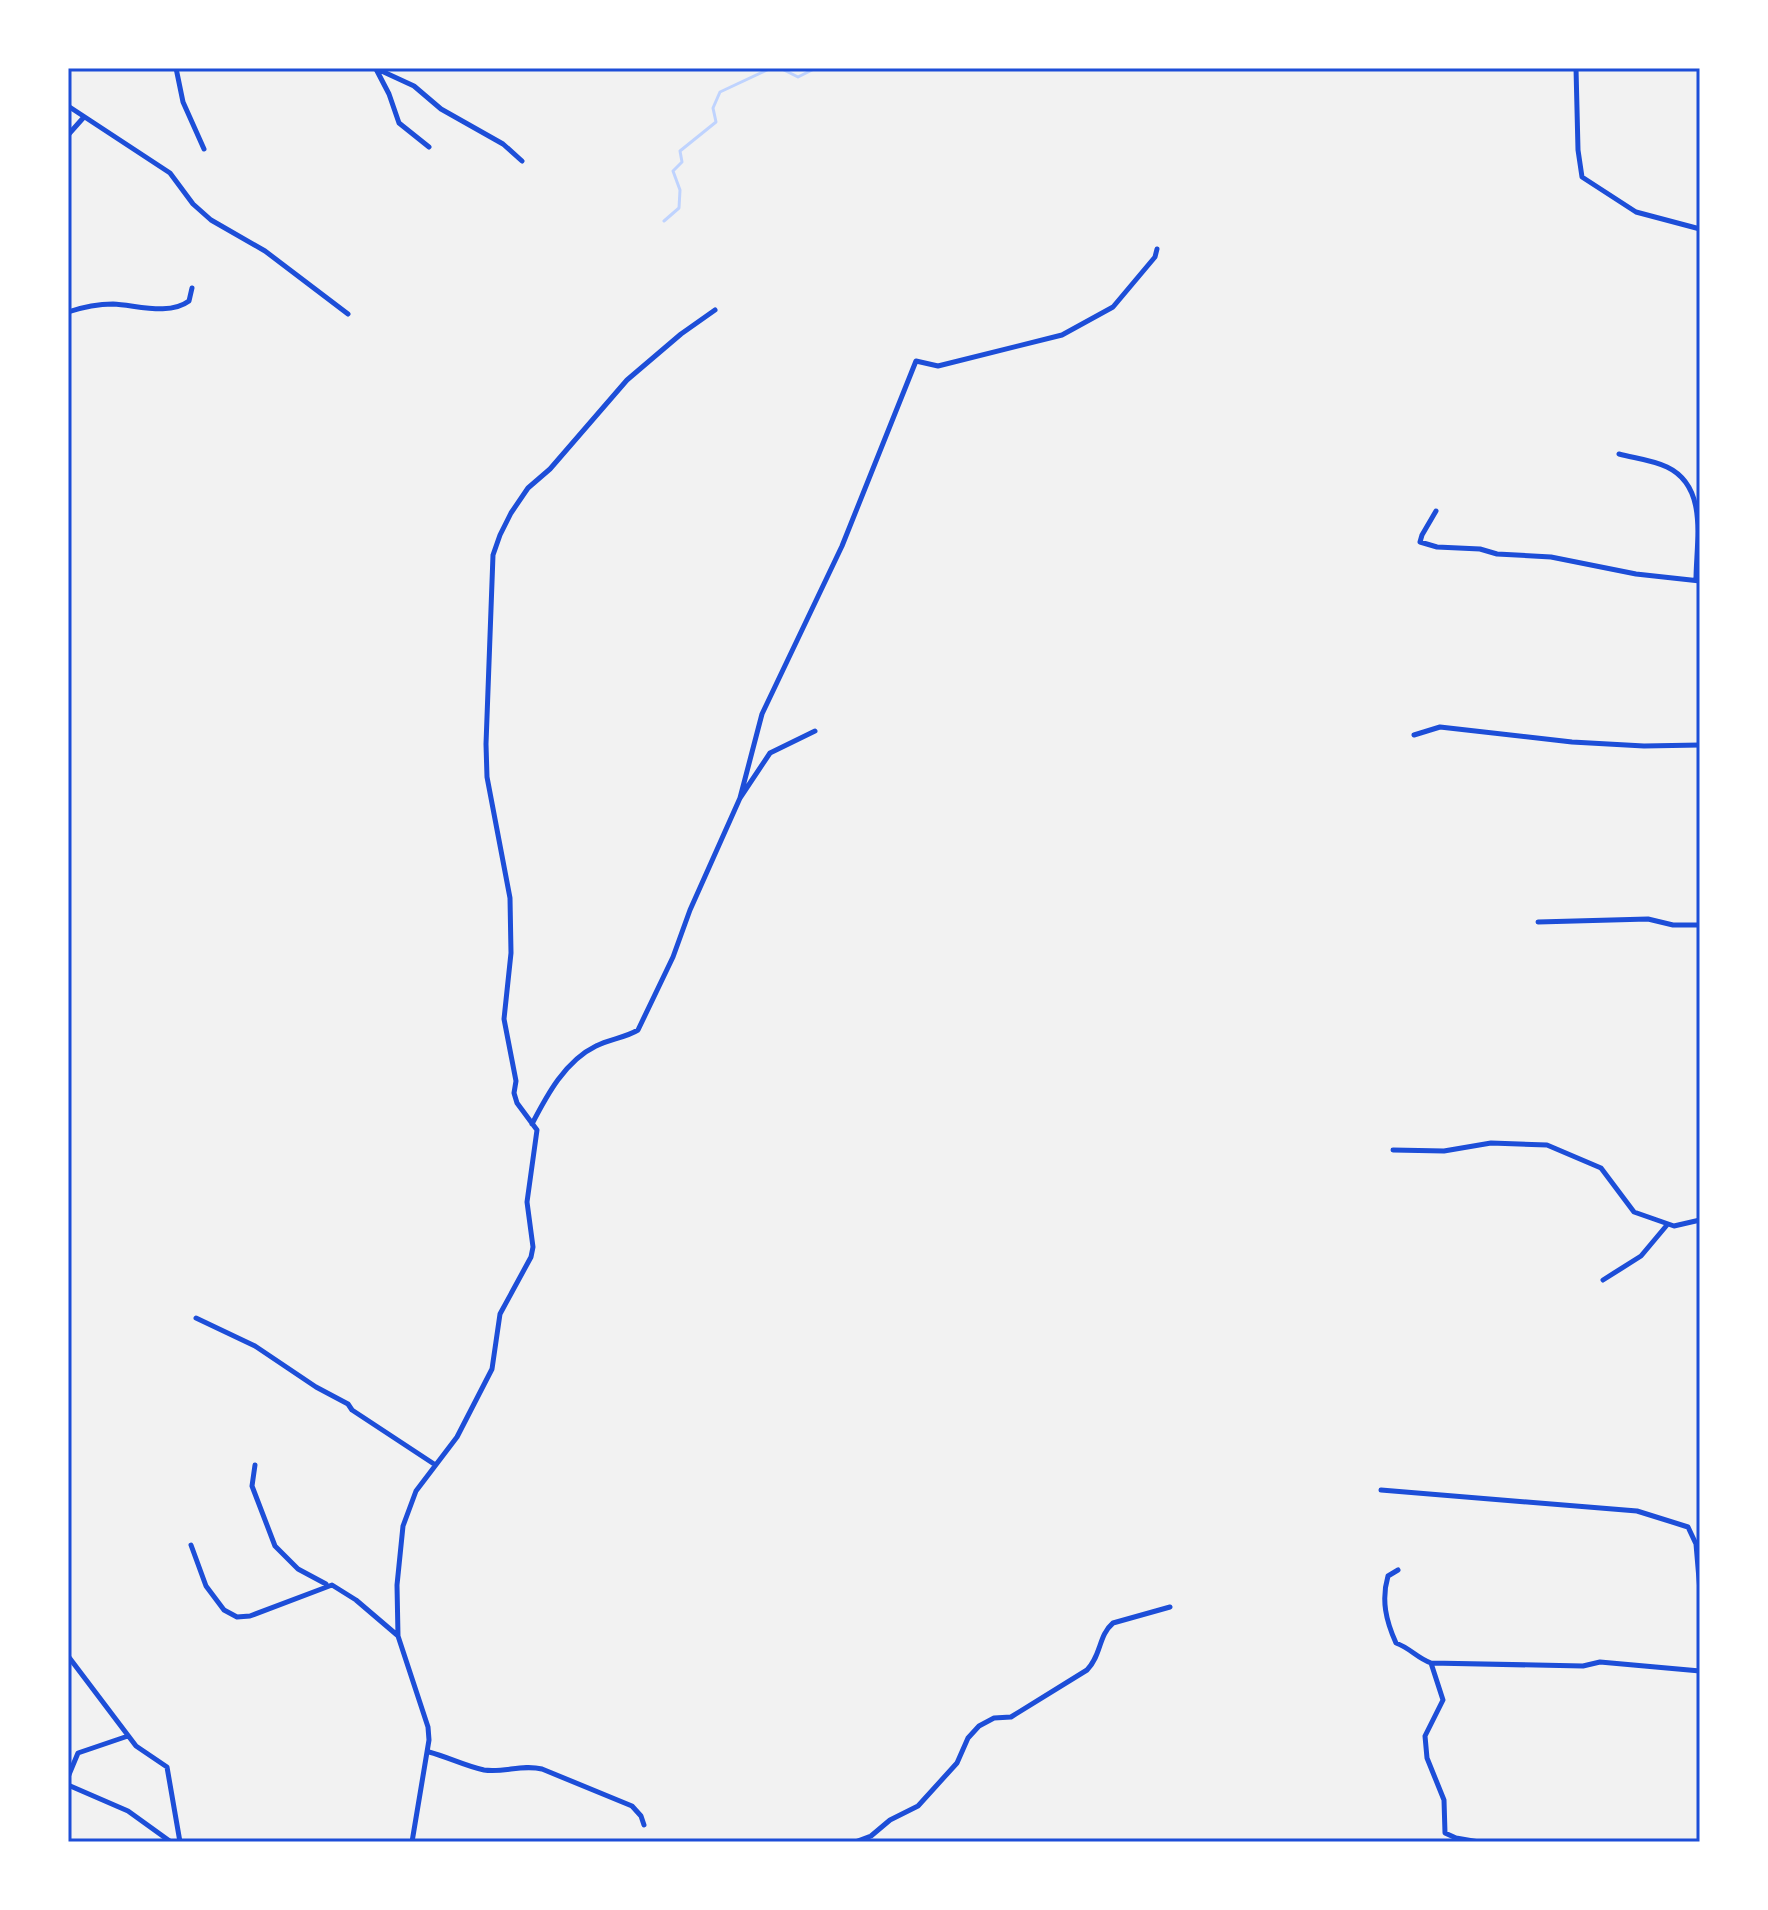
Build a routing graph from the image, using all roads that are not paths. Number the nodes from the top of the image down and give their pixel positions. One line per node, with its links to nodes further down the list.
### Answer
1 (176, 68): 8 (street)
2 (375, 68): 7 (street); 9 (street)
3 (1576, 68): 10 (street)
4 (68, 106): 5 (street)
5 (84, 117): 6 (street); 15 (street)
6 (68, 135)
7 (429, 147)
8 (204, 149)
9 (522, 161)
10 (1700, 229)
11 (1157, 249): 22 (street)
12 (192, 288): 14 (street)
13 (715, 310): 25 (street)
14 (68, 312)
15 (348, 314)
16 (1619, 454): 18 (street)
17 (1436, 511): 18 (street)
18 (1698, 580)
19 (815, 731): 22 (street)
20 (1414, 735): 21 (street)
21 (1700, 745)
22 (740, 798): 25 (street)
23 (1538, 922): 24 (street)
24 (1700, 925)
25 (532, 1124): 31 (street)
26 (1393, 1150): 28 (street)
27 (1700, 1220): 28 (street)
28 (1667, 1225): 29 (street)
29 (1603, 1280)
30 (196, 1318): 31 (street)
31 (434, 1464): 39 (street)
32 (255, 1465): 36 (street)
33 (1381, 1490): 37 (street)
34 (191, 1545): 36 (street)
35 (1398, 1570): 41 (street)
36 (327, 1585): 39 (street)
37 (1700, 1591)
38 (1170, 1607): 51 (street)
39 (398, 1636): 44 (street)
40 (68, 1656): 43 (street)
41 (1431, 1663): 42 (street); 52 (street)
42 (1700, 1671)
43 (128, 1736): 45 (street); 49 (street)
44 (429, 1752): 47 (street); 50 (street)
45 (68, 1777)
46 (68, 1785): 48 (street)
47 (644, 1825)
48 (171, 1842)
49 (180, 1842)
50 (412, 1842)
51 (855, 1842)
52 (1479, 1842)

